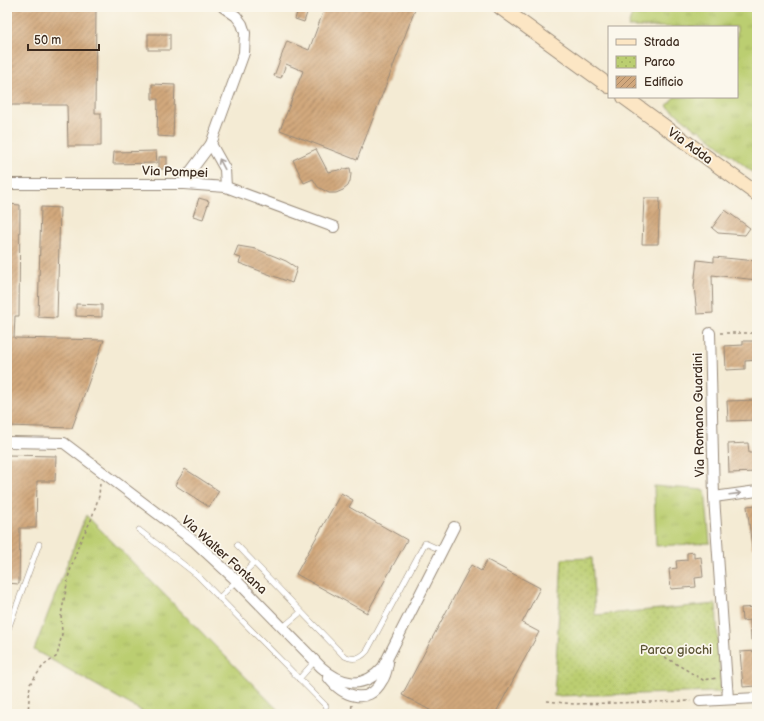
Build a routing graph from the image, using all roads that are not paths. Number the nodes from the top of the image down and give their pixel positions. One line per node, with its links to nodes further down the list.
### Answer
1 (223, 7): 5 (street)
2 (500, 7): 3 (main road)
3 (608, 85)
4 (625, 98): 9 (main road, Via Adda)
5 (210, 144): 7 (street); 8 (street, one-way to 5)
6 (7, 184): 7 (street, Via Pompei)
7 (184, 184): 8 (street, Via Pompei)
8 (226, 187): 10 (street, Via Pompei)
9 (757, 194)
10 (334, 227)
11 (710, 333): 14 (street, Via Romano Guardini)
12 (7, 442): 21 (street, Via Walter Fontana)
13 (757, 491): 14 (street, one-way to 13)
14 (714, 496): 29 (street, Via Romano Guardini)
15 (454, 527): 19 (street, Via Walter Fontana)
16 (139, 530): 22 (lane)
17 (39, 544): 25 (lane)
18 (237, 545): 20 (lane)
19 (443, 551): 23 (lane); 26 (street, Via Walter Fontana)
20 (254, 562): 21 (lane); 23 (lane)
21 (237, 581): 22 (lane); 24 (street, Via Walter Fontana)
22 (219, 598): 27 (lane)
23 (301, 612): 24 (lane)
24 (282, 628): 26 (street, Via Walter Fontana)
25 (7, 632)
26 (318, 664): 27 (lane)
27 (299, 679): 31 (lane)
28 (757, 698): 29 (street)
29 (728, 699): 30 (street)
30 (700, 701)
31 (326, 706)

